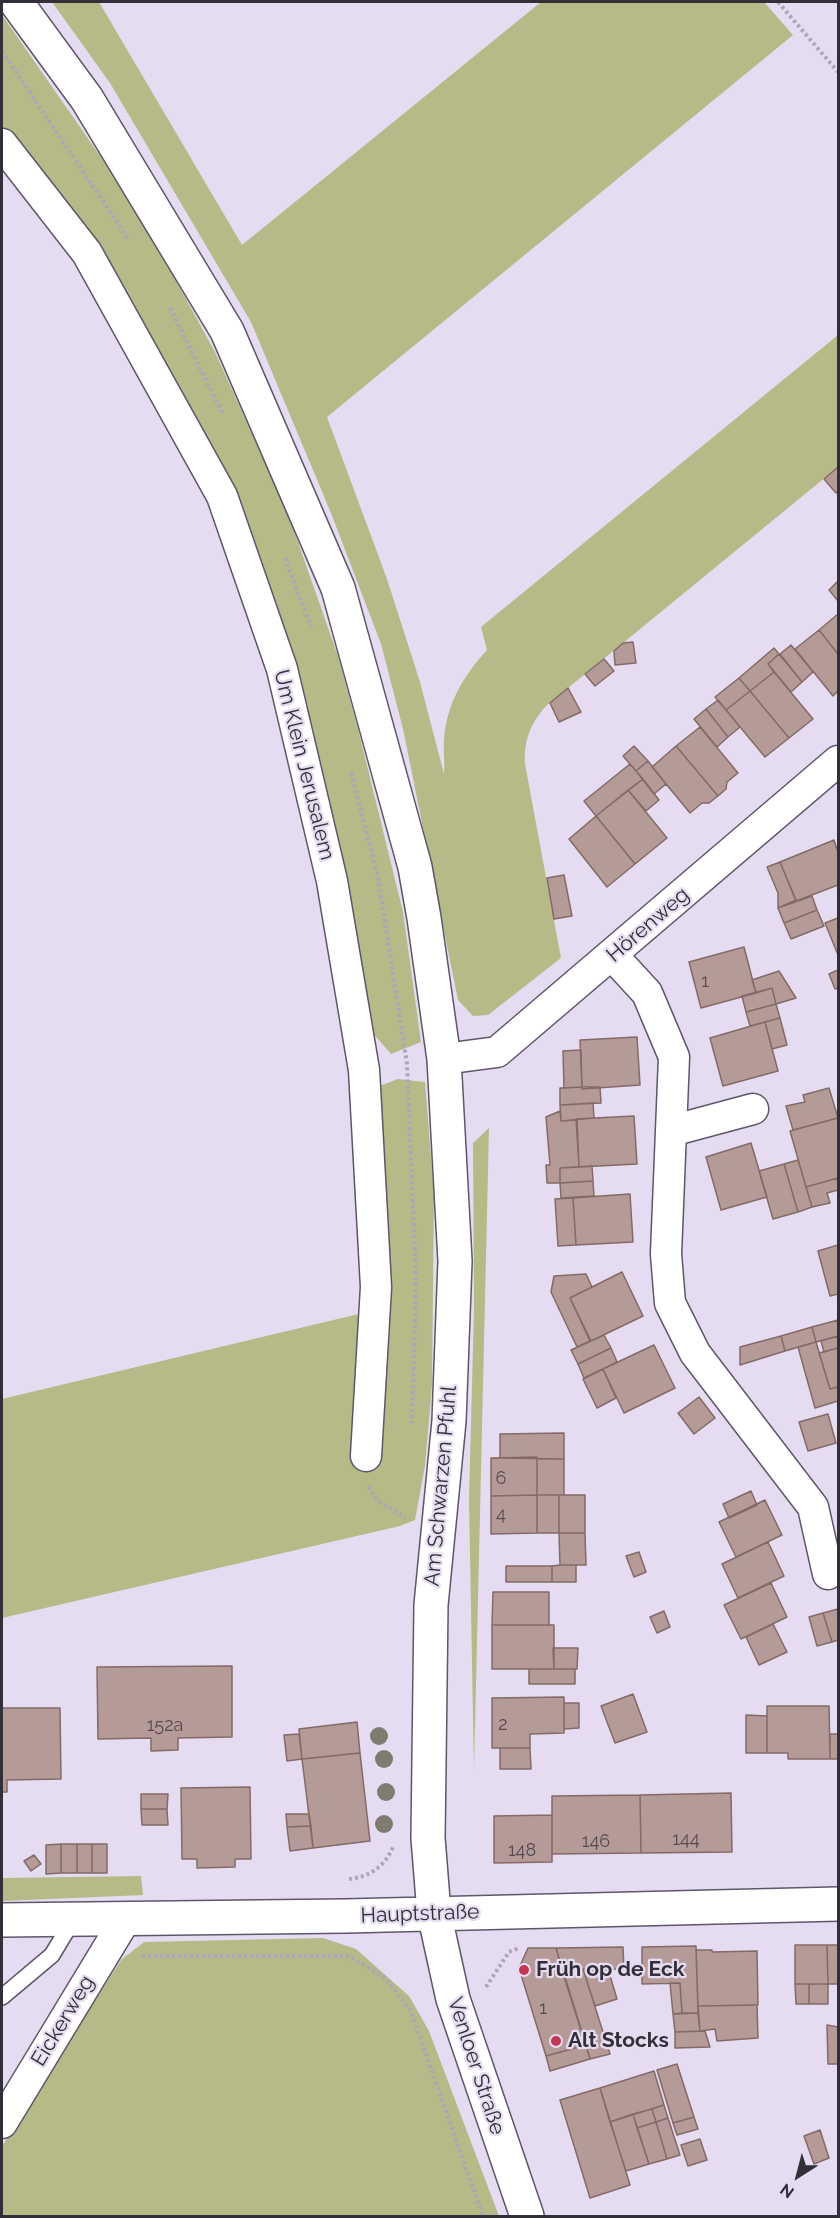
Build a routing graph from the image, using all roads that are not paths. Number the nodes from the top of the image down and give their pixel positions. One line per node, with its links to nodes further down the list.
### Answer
1 (16, 2): 5 (main road, Am Schwarzen Pfuhl)
2 (2, 144): 8 (street, Um Klein Jerusalem)
3 (837, 767): 4 (street, Hörenweg)
4 (612, 955): 5 (street, Hörenweg); 7 (street)
5 (444, 1059): 11 (main road, Am Schwarzen Pfuhl)
6 (753, 1109): 7 (street)
7 (671, 1131): 9 (street)
8 (366, 1455)
9 (828, 1574)
10 (838, 1904): 11 (main road, Hauptstraße)
11 (435, 1913): 14 (main road, Hauptstraße); 17 (main road, Venloer Straße)
12 (2, 1920): 13 (main road, Hauptstraße)
13 (73, 1920): 14 (main road, Hauptstraße); 15 (lane)
14 (124, 1920): 16 (street, Eickerweg)
15 (2, 1997)
16 (2, 2123)
17 (527, 2217)

